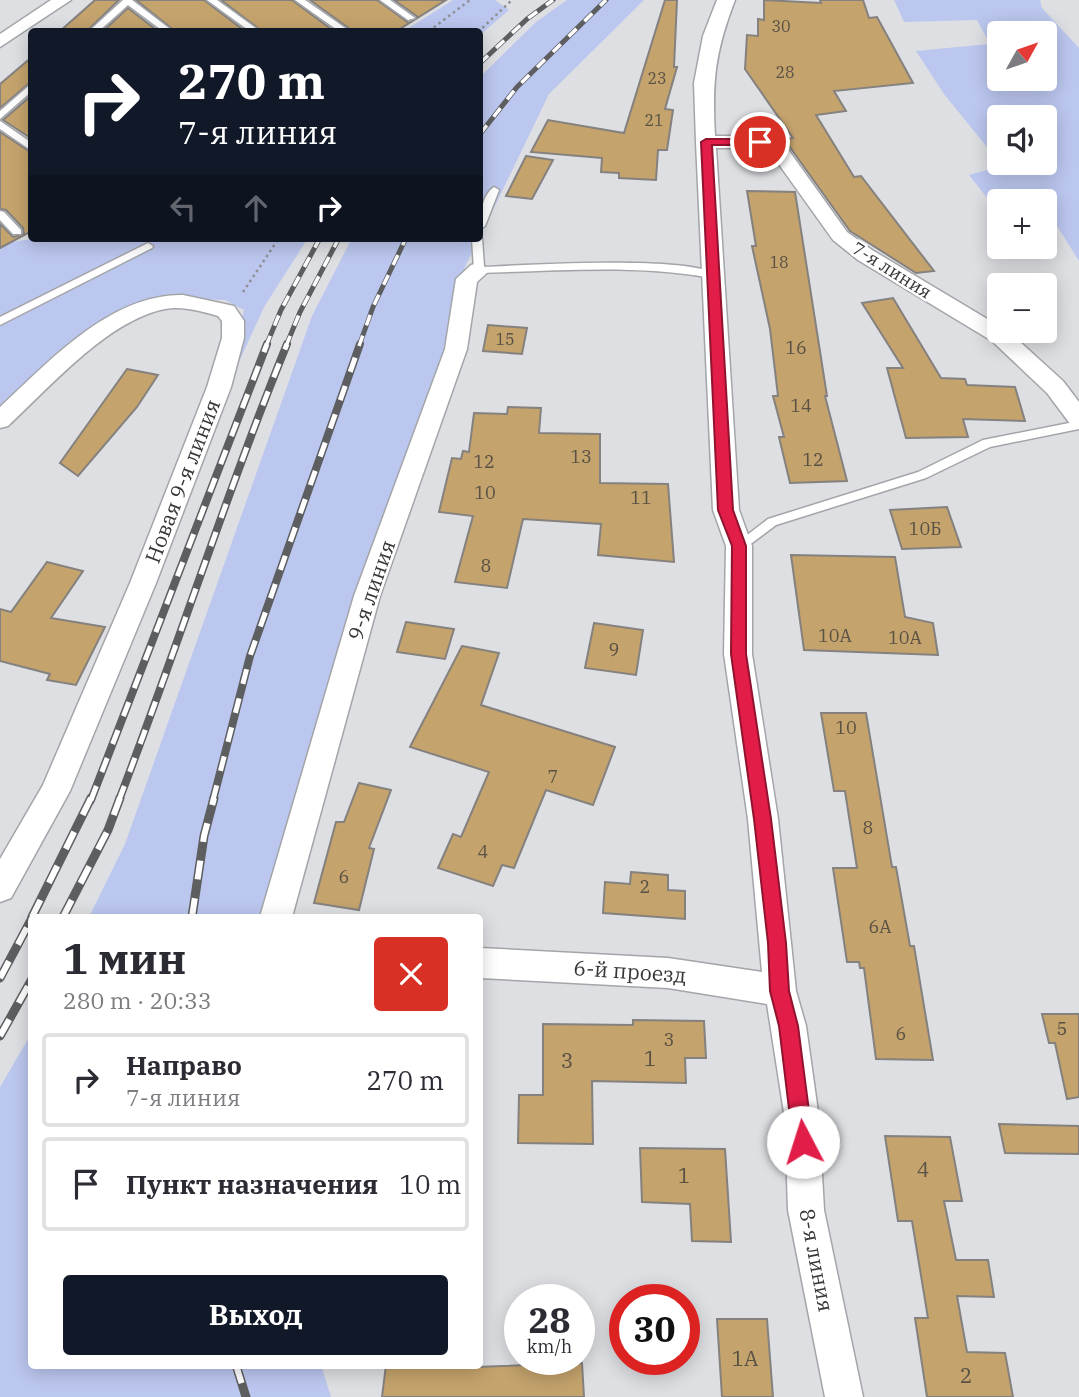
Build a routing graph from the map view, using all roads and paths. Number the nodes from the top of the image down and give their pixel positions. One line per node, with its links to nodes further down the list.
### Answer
1 (62, 0): 16 (street)
2 (128, 0): 10 (lane); 11 (lane)
3 (211, 0): 12 (lane)
4 (299, 0): 13 (lane)
5 (384, 0): 9 (lane)
6 (470, 0): 14 (path)
7 (512, 0): 15 (path)
8 (726, 0): 20 (street, 8-я линия)
9 (411, 18)
10 (96, 28)
11 (165, 28)
12 (251, 28)
13 (341, 28)
14 (433, 28)
15 (482, 28)
16 (0, 42)
17 (28, 90): 18 (lane)
18 (0, 116)
19 (0, 124): 21 (lane)
20 (706, 142): 30 (street, 8-я линия); 33 (street, 7-я линия)
21 (28, 145)
22 (494, 190): 24 (lane)
23 (0, 214): 25 (lane)
24 (483, 218)
25 (17, 232)
26 (276, 242): 31 (path)
27 (477, 242): 29 (lane)
28 (148, 246): 32 (lane)
29 (479, 270): 30 (lane); 38 (street, 9-я линия)
30 (712, 275): 36 (street, 8-я линия)
31 (226, 311): 34 (street); 37 (street, Новая 9-я линия)
32 (0, 321)
33 (1079, 419)
34 (0, 420)
35 (1079, 425): 36 (lane)
36 (739, 546): 40 (street, 8-я линия)
37 (0, 888)
38 (277, 914)
39 (483, 963): 40 (street, 6-й проезд)
40 (780, 991): 41 (street, 8-я линия)
41 (844, 1397)

